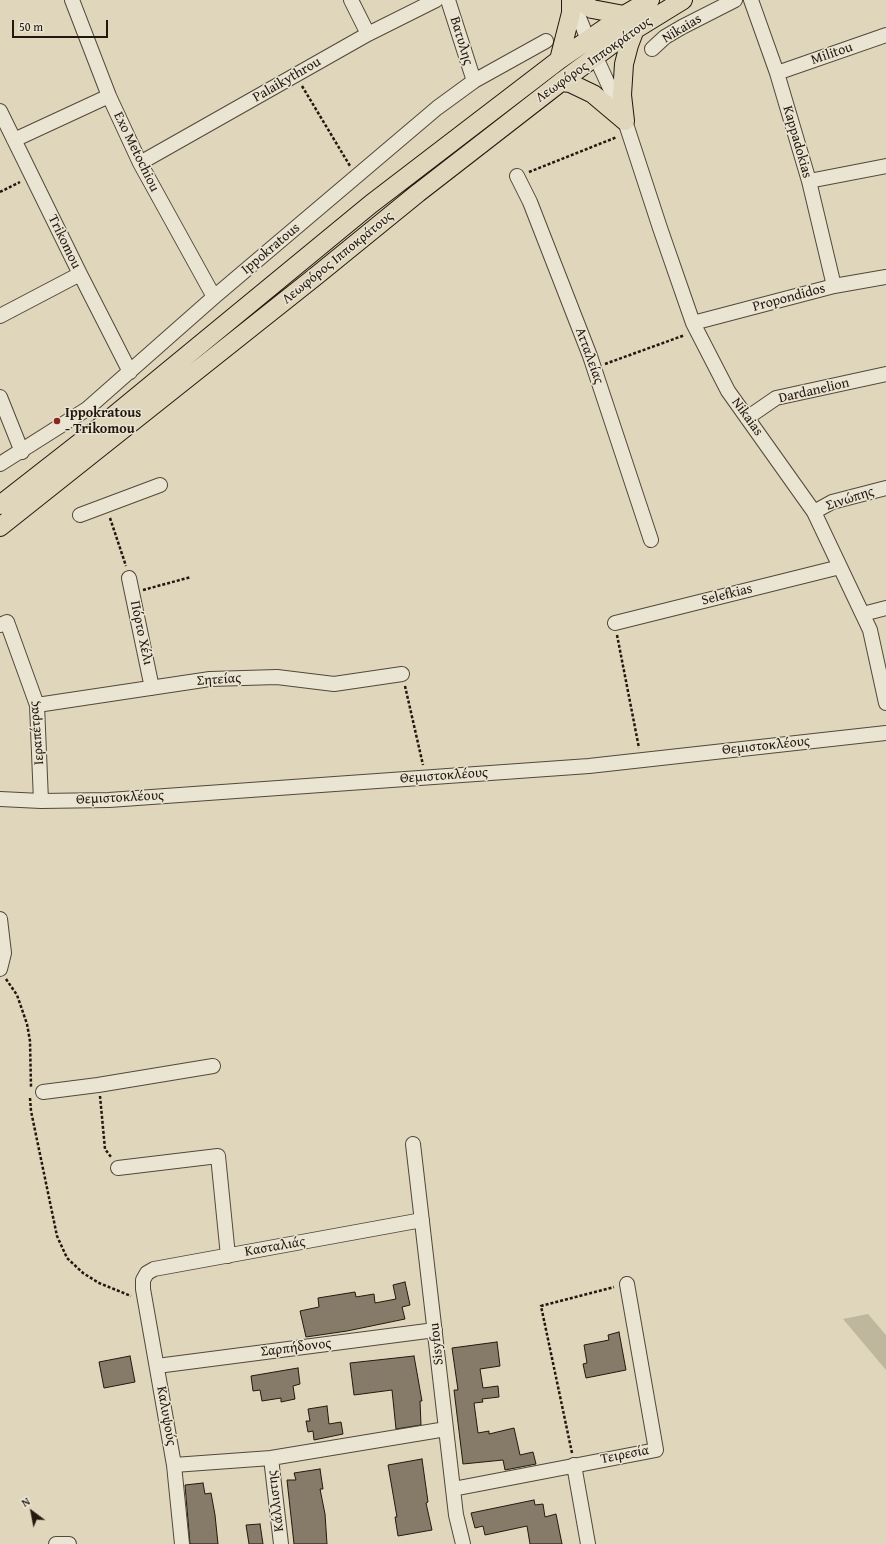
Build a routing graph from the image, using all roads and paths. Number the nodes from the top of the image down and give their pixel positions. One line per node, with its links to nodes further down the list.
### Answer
1 (350, 0): 13 (street)
2 (436, 0): 13 (street, Palaikythrou)
3 (448, 0): 21 (street, Βατυλης)
4 (571, 0): 16 (street, Nikaias); 18 (main road)
5 (579, 0): 11 (main road)
6 (650, 0): 11 (main road)
7 (683, 0): 12 (main road, Λεωφόρος Ιπποκράτους)
8 (735, 0): 17 (street, Nikaias)
9 (751, 0): 19 (street, Kappadokias)
10 (74, 1): 23 (street, Exo Metochiou)
11 (624, 15): 16 (main road)
12 (635, 29): 16 (main road, Λεωφόρος Ιπποκράτους); 25 (main road)
13 (368, 34): 20 (street, Palaikythrou)
14 (886, 35): 19 (street, Militou)
15 (546, 41): 21 (street, Ippokratous)
16 (595, 42): 18 (main road, Λεωφόρος Ιπποκράτους); 22 (main road, Λεωφόρος Ιπποκράτους); 25 (street, Nikaias)
17 (652, 49)
18 (559, 60): 49 (main road, Λεωφόρος Ιπποκράτους)
19 (777, 72): 32 (street, Kappadokias)
20 (295, 75): 27 (street, Palaikythrou); 30 (path)
21 (474, 82): 30 (street, Ippokratous)
22 (560, 82): 25 (main road); 53 (main road, Λεωφόρος Ιπποκράτους)
23 (109, 96): 26 (street); 27 (street, Exo Metochiou)
24 (0, 112): 26 (street, Trikomou)
25 (627, 127): 31 (path); 39 (street, Nikaias)
26 (14, 140): 29 (street, Trikomou)
27 (140, 163): 37 (street, Exo Metochiou)
28 (886, 166): 32 (street)
29 (31, 176): 33 (path); 34 (street, Trikomou)
30 (357, 176): 37 (street, Ippokratous)
31 (517, 176): 40 (street, Ατταλείας)
32 (809, 181): 36 (street, Kappadokias)
33 (0, 192)
34 (80, 274): 38 (street); 41 (street, Trikomou)
35 (886, 277): 36 (street, Propondidos)
36 (834, 286): 39 (street, Propondidos)
37 (214, 297): 41 (street, Ippokratous)
38 (0, 316)
39 (695, 327): 40 (path); 44 (street, Nikaias)
40 (594, 368): 54 (street, Ατταλείας)
41 (130, 372): 45 (street, Ippokratous)
42 (886, 374): 44 (street, Dardanelion)
43 (0, 397): 45 (street)
44 (748, 418): 51 (street, Nikaias)
45 (22, 452): 46 (street, Ippokratous)
46 (0, 464)
47 (160, 485): 50 (street)
48 (886, 488): 51 (street, Σινώπης)
49 (0, 506)
50 (106, 506): 52 (street); 57 (path)
51 (814, 512): 55 (street, Nikaias)
52 (80, 515)
53 (0, 527)
54 (651, 540)
55 (840, 567): 60 (street, Nikaias); 61 (street, Selefkias)
56 (191, 577): 58 (path)
57 (130, 578): 58 (street, Πόρτο Χέλι)
58 (133, 593): 64 (street, Πόρτο Χέλι)
59 (886, 608): 60 (street)
60 (863, 614): 65 (street, Nikaias)
61 (615, 623): 68 (path)
62 (3, 624): 66 (street, Ιεραπέτρας)
63 (402, 674): 64 (street, Σητείας); 69 (path)
64 (152, 688): 66 (street, Σητείας)
65 (886, 703)
66 (37, 705): 71 (street, Ιεραπέτρας)
67 (886, 733): 68 (street, Θεμιστοκλέους)
68 (642, 760): 69 (street, Θεμιστοκλέους)
69 (426, 777): 71 (street, Θεμιστοκλέους)
70 (0, 798): 71 (street, Θεμιστοκλέους)
71 (41, 801)
72 (0, 920): 73 (street)
73 (0, 969): 76 (path)
74 (213, 1066): 75 (street)
75 (98, 1085): 76 (street); 78 (path)
76 (34, 1092): 82 (path)
77 (413, 1144): 79 (street, Sisyfou)
78 (118, 1168): 80 (street)
79 (422, 1220): 80 (street, Κασταλιάς); 83 (street, Sisyfou)
80 (228, 1256): 82 (street, Κασταλιάς)
81 (627, 1284): 88 (path); 88 (street, Τειρεσία)
82 (144, 1296): 84 (street, Καλυψούς)
83 (435, 1330): 84 (street, Σαρπήδονος); 85 (street, Sisyfou)
84 (157, 1366): 87 (street, Καλυψούς)
85 (446, 1429): 86 (street); 89 (street, Sisyfou)
86 (271, 1458): 87 (street); 93 (street, Κάλλιστης)
87 (174, 1465): 92 (street, Καλυψούς)
88 (574, 1465): 89 (street, Τειρεσία); 95 (street)
89 (453, 1489): 94 (street, Sisyfou)
90 (56, 1544): 91 (street)
91 (69, 1544)
92 (182, 1544)
93 (281, 1544)
94 (463, 1544)
95 (588, 1544)

